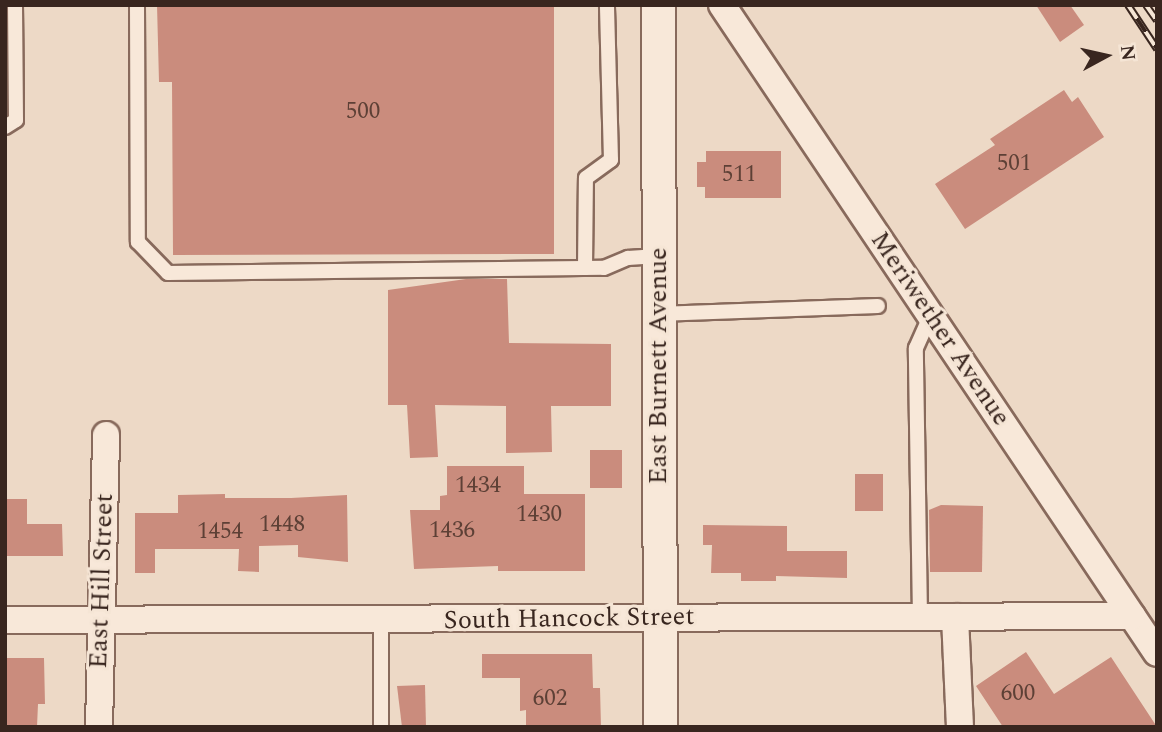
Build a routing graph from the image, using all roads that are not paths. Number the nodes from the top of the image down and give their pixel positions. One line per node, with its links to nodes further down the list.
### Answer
1 (15, 5): 6 (lane)
2 (137, 5): 8 (lane)
3 (607, 5): 8 (lane)
4 (657, 5): 7 (street, East Burnett Avenue)
5 (722, 5): 11 (street, Meriwether Avenue)
6 (5, 127)
7 (658, 256): 8 (lane); 10 (street, East Burnett Avenue)
8 (585, 268)
9 (878, 306): 10 (lane)
10 (659, 313): 16 (street, East Burnett Avenue)
11 (931, 316): 13 (street, Meriwether Avenue); 14 (lane)
12 (106, 435): 19 (street, East Hill Street)
13 (1132, 616): 15 (street, South Hancock Street); 20 (street, Meriwether Avenue)
14 (920, 617): 15 (street, South Hancock Street); 16 (street, South Hancock Street)
15 (955, 617): 24 (street)
16 (660, 618): 17 (street, South Hancock Street); 23 (street, East Burnett Avenue)
17 (381, 620): 19 (street, South Hancock Street); 22 (lane)
18 (5, 621): 19 (street, South Hancock Street)
19 (102, 621): 21 (street, East Hill Street)
20 (1157, 653)
21 (99, 727)
22 (381, 727)
23 (660, 727)
24 (960, 727)

